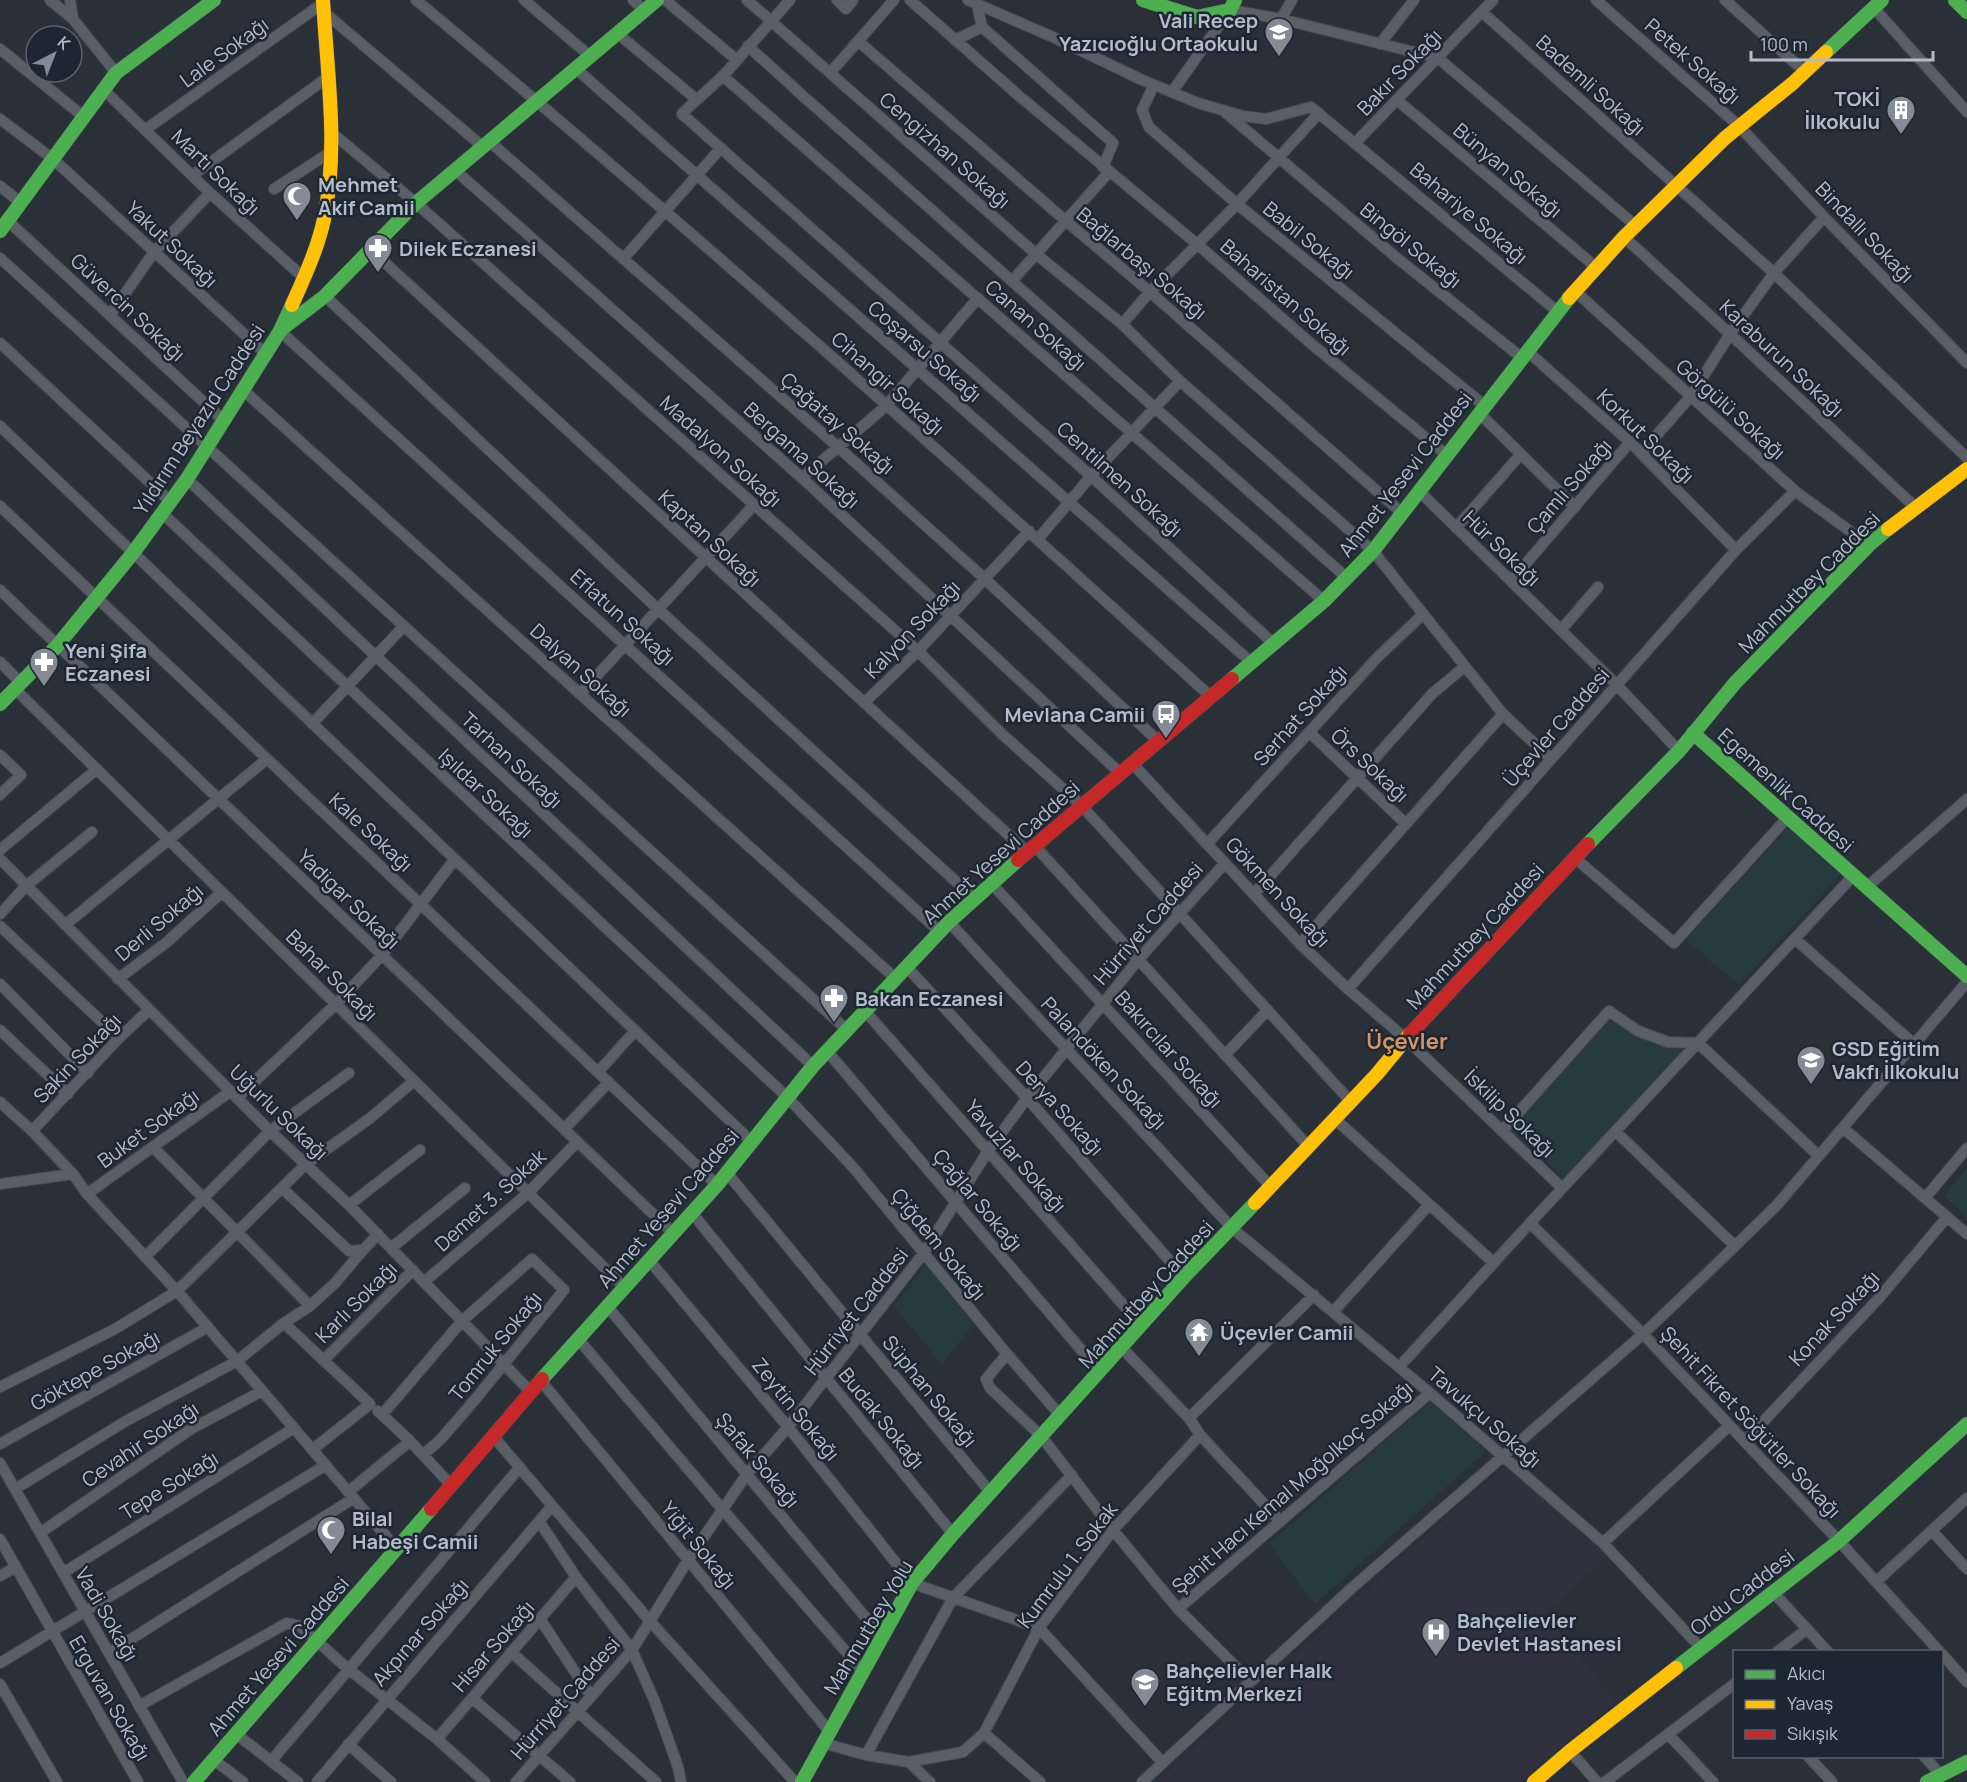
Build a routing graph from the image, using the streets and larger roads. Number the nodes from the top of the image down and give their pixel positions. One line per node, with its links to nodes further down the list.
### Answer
1 (50, 0): 31 (street)
2 (70, 0): 31 (street)
3 (214, 0): 27 (street)
4 (416, 0): 54 (street, Cihangir Sokağı)
5 (524, 0): 41 (street)
6 (633, 0): 28 (street)
7 (657, 0): 28 (street)
8 (665, 0): 43 (street)
9 (747, 0): 33 (street, Cengizhan Sokağı)
10 (790, 0): 33 (street)
11 (837, 0): 12 (street)
12 (853, 0)
13 (894, 0): 37 (street)
14 (910, 0): 36 (street, Baharistan Sokağı)
15 (1143, 0): 25 (street)
16 (1292, 0): 32 (street)
17 (1414, 0): 38 (street)
18 (1493, 0): 29 (street, Bakır Sokağı)
19 (1596, 0): 61 (street, Petek Sokağı)
20 (1725, 0): 45 (street)
21 (1955, 0): 30 (street)
22 (973, 3): 34 (street); 50 (street)
23 (1878, 4): 45 (street, Ahmet Yesevi Caddesi); 57 (street)
24 (323, 5): 48 (street, Yıldırım Beyazıd Caddesi); 62 (street, Lale Sokağı); 65 (street, Çağatay Sokağı)
25 (1175, 5): 26 (street)
26 (1232, 5): 32 (street); 52 (street)
27 (197, 6): 46 (street)
28 (644, 10): 35 (street)
29 (1482, 12): 42 (street, Bakır Sokağı); 74 (street, Bademli Sokağı)
30 (1967, 12)
31 (73, 20): 46 (street)
32 (1281, 20): 38 (street)
33 (771, 21): 39 (street); 47 (street, Cengizhan Sokağı)
34 (982, 27): 36 (street); 70 (street)
35 (617, 33): 41 (street); 53 (street)
36 (955, 40): 70 (street, Baharistan Sokağı)
37 (858, 41): 47 (street); 83 (street, Bağlarbaşı Sokağı)
38 (1380, 44): 42 (street)
39 (748, 46): 43 (street); 96 (street)
40 (0, 49): 59 (street)
41 (590, 56): 44 (street)
42 (1438, 58): 55 (street, Bakır Sokağı); 84 (street)
43 (737, 60): 49 (street)
44 (575, 68): 54 (street); 73 (street, Coşarsu Sokağı)
45 (1805, 72): 61 (street, Ahmet Yesevi Caddesi)
46 (116, 73): 51 (street)
47 (830, 73): 90 (street, Cengizhan Sokağı)
48 (328, 77): 63 (street, Yıldırım Beyazıd Caddesi); 72 (street)
49 (724, 77): 53 (street); 100 (street, Canan Sokağı)
50 (1154, 85): 52 (street); 80 (street, Babil Sokağı)
51 (104, 90): 59 (street); 62 (street, Martı Sokağı)
52 (1172, 93): 56 (street)
53 (696, 99): 66 (street, Centilmen Sokağı)
54 (537, 100): 65 (street); 81 (street, Cihangir Sokağı)
55 (1397, 100): 64 (street, Bakır Sokağı); 93 (street, Bünyan Sokağı)
56 (1223, 110): 58 (street); 68 (street, Bingöl Sokağı)
57 (1967, 112)
58 (1319, 113): 64 (street, Bahariye Sokağı); 68 (street)
59 (84, 117): 69 (street)
60 (0, 119): 69 (street, Yakut Sokağı)
61 (1739, 126): 74 (street, Ahmet Yesevi Caddesi); 82 (street, Bindallı Sokağı)
62 (145, 130): 72 (street, Martı Sokağı)
63 (331, 132): 67 (street, Yıldırım Beyazıd Caddesi); 79 (street, Madalyon Sokağı)
64 (1356, 142): 101 (street, Bahariye Sokağı)
65 (486, 144): 71 (street); 92 (street, Çağatay Sokağı)
66 (721, 148): 73 (street); 107 (street, Centilmen Sokağı)
67 (332, 151): 76 (street); 95 (street, Yıldırım Beyazıd Caddesi)
68 (1278, 158): 80 (street); 109 (street, Bingöl Sokağı)
69 (53, 159): 78 (street); 89 (street, Yakut Sokağı)
70 (1106, 169): 83 (street); 87 (street, Baharistan Sokağı)
71 (455, 170): 79 (street); 130 (street, Bergama Sokağı)
72 (193, 175): 77 (street, Martı Sokağı)
73 (697, 175): 81 (street); 111 (street, Coşarsu Sokağı)
74 (1676, 185): 84 (street, Ahmet Yesevi Caddesi); 94 (street, Bademli Sokağı)
75 (0, 186): 78 (street)
76 (274, 189)
77 (210, 193): 89 (street); 95 (street, Martı Sokağı)
78 (21, 203): 85 (street)
79 (416, 203): 88 (street); 135 (street, Madalyon Sokağı)
80 (1237, 204): 87 (street); 117 (street, Babil Sokağı)
81 (665, 212): 92 (street); 115 (street, Cihangir Sokağı)
82 (1824, 217): 94 (street, Çamlı Sokağı); 110 (street, Bindallı Sokağı)
83 (1066, 221): 90 (street); 98 (street, Bağlarbaşı Sokağı)
84 (1635, 225): 86 (street, Ahmet Yesevi Caddesi)
85 (4, 226): 102 (street, Güvercin Sokağı)
86 (1624, 237): 93 (street, Ahmet Yesevi Caddesi); 105 (street, Karaburun Sokağı)
87 (1197, 244): 98 (street); 126 (street, Baharistan Sokağı)
88 (370, 249): 99 (street); 148 (street, Kaptan Sokağı)
89 (154, 252): 102 (street); 108 (street, Yakut Sokağı)
90 (1036, 254): 96 (street); 103 (street, Cengizhan Sokağı)
91 (0, 258): 122 (street)
92 (623, 259): 123 (street, Çağatay Sokağı)
93 (1596, 267): 97 (street, Ahmet Yesevi Caddesi)
94 (1774, 273): 105 (street, Çamlı Sokağı); 127 (street, Bademli Sokağı)
95 (304, 278): 104 (street, Yıldırım Beyazıd Caddesi)
96 (1012, 281): 116 (street)
97 (1575, 291): 101 (street, Ahmet Yesevi Caddesi); 114 (street, Görgülü Sokağı)
98 (1150, 292): 103 (street); 140 (street, Bağlarbaşı Sokağı)
99 (325, 296): 104 (street); 156 (street)
100 (978, 298): 107 (street); 120 (street, Canan Sokağı)
101 (1558, 312): 109 (street, Ahmet Yesevi Caddesi)
102 (110, 315): 118 (street, Güvercin Sokağı)
103 (1122, 324): 112 (street, Cengizhan Sokağı)
104 (280, 331): 108 (street, Yıldırım Beyazıd Caddesi); 161 (street, Eflatun Sokağı)
105 (1730, 334): 114 (street, Çamlı Sokağı); 139 (street, Karaburun Sokağı)
106 (0, 343): 137 (street, Işıldar Sokağı)
107 (939, 344): 111 (street); 129 (street, Centilmen Sokağı)
108 (267, 355): 113 (street, Yıldırım Beyazıd Caddesi)
109 (1524, 355): 117 (street, Ahmet Yesevi Caddesi); 121 (street, Korkut Sokağı)
110 (1967, 363)
111 (917, 369): 115 (street); 134 (street, Coşarsu Sokağı)
112 (1180, 381): 116 (street); 146 (street, Cengizhan Sokağı)
113 (242, 389): 118 (street, Yıldırım Beyazıd Caddesi); 172 (street, Dalyan Sokağı)
114 (1691, 396): 124 (street, Çamlı Sokağı); 133 (street, Görgülü Sokağı)
115 (886, 406): 123 (street); 142 (street, Cihangir Sokağı)
116 (1155, 408): 120 (street); 149 (street)
117 (1482, 409): 125 (street, Babil Sokağı); 126 (street, Ahmet Yesevi Caddesi)
118 (223, 420): 122 (street, Yıldırım Beyazıd Caddesi)
119 (0, 426): 147 (street)
120 (1131, 432): 129 (street); 155 (street, Canan Sokağı)
121 (1630, 442): 124 (street, Korkut Sokağı); 138 (street, Çamlı Sokağı)
122 (207, 447): 131 (street, Yıldırım Beyazıd Caddesi); 159 (street)
123 (838, 447): 130 (street); 150 (street, Çağatay Sokağı)
124 (1641, 453): 145 (street, Korkut Sokağı)
125 (1521, 454): 138 (street, Babil Sokağı); 141 (street)
126 (1447, 455): 132 (street, Ahmet Yesevi Caddesi)
127 (1967, 458)
128 (1967, 469): 139 (street, Mahmutbey Caddesi)
129 (1091, 476): 134 (street); 162 (street, Centilmen Sokağı)
130 (802, 478): 158 (street, Bergama Sokağı)
131 (187, 479): 137 (street, Yıldırım Beyazıd Caddesi); 165 (street, Tarhan Sokağı)
132 (1419, 491): 140 (street, Ahmet Yesevi Caddesi); 141 (street, Hür Sokağı)
133 (1795, 491): 144 (street, Görgülü Sokağı); 145 (street, Üçevler Caddesi)
134 (1070, 501): 143 (street); 167 (street, Coşarsu Sokağı)
135 (754, 505): 148 (street); 164 (street, Madalyon Sokağı)
136 (0, 506): 154 (street, Kale Sokağı)
137 (166, 507): 147 (street, Yıldırım Beyazıd Caddesi); 171 (street, Işıldar Sokağı)
138 (1575, 507): 151 (street, Çamlı Sokağı)
139 (1915, 507): 144 (street, Mahmutbey Caddesi)
140 (1402, 513): 146 (street, Ahmet Yesevi Caddesi)
141 (1456, 528): 151 (street, Hür Sokağı)
142 (1029, 531): 143 (street, Cihangir Sokağı); 150 (street, Kalyon Sokağı)
143 (1038, 539): 173 (street, Cihangir Sokağı)
144 (1869, 545): 179 (street, Mahmutbey Caddesi)
145 (1736, 550): 169 (street, Üçevler Caddesi)
146 (1373, 551): 149 (street, Ahmet Yesevi Caddesi); 157 (street, Cengizhan Sokağı)
147 (133, 553): 154 (street, Yıldırım Beyazıd Caddesi); 177 (street)
148 (705, 558): 156 (street); 174 (street, Kaptan Sokağı)
149 (1347, 578): 155 (street, Ahmet Yesevi Caddesi)
150 (985, 579): 158 (street, Kalyon Sokağı); 180 (street, Çağatay Sokağı)
151 (1511, 581): 160 (street, Hür Sokağı)
152 (1598, 587): 160 (street)
153 (0, 590): 163 (street, Yadigar Sokağı)
154 (97, 598): 163 (street, Yıldırım Beyazıd Caddesi); 183 (street, Kale Sokağı)
155 (1324, 601): 162 (street, Ahmet Yesevi Caddesi)
156 (658, 609): 161 (street); 210 (street)
157 (1423, 614): 168 (street, Cengizhan Sokağı); 178 (street, Serhat Sokağı)
158 (951, 615): 164 (street, Kalyon Sokağı); 187 (street, Bergama Sokağı)
159 (404, 626): 165 (street); 234 (street)
160 (1561, 630): 169 (street, Hür Sokağı)
161 (626, 644): 172 (street); 216 (street, Eflatun Sokağı)
162 (1274, 644): 167 (street, Ahmet Yesevi Caddesi)
163 (57, 646): 170 (street, Yıldırım Beyazıd Caddesi); 191 (street, Yadigar Sokağı)
164 (918, 651): 174 (street, Kalyon Sokağı); 192 (street, Madalyon Sokağı)
165 (375, 655): 171 (street); 243 (street, Tarhan Sokağı)
166 (0, 662): 170 (street, Bahar Sokağı)
167 (1251, 662): 173 (street, Ahmet Yesevi Caddesi)
168 (1464, 667): 176 (street, Cengizhan Sokağı); 188 (street)
169 (1617, 685): 181 (street, Hür Sokağı); 184 (street, Üçevler Caddesi)
170 (18, 686): 175 (street, Yıldırım Beyazıd Caddesi); 186 (street, Bahar Sokağı)
171 (346, 687): 177 (street); 251 (street, Işıldar Sokağı)
172 (580, 694): 223 (street, Dalyan Sokağı)
173 (1210, 696): 180 (street, Ahmet Yesevi Caddesi)
174 (864, 703): 198 (street, Kaptan Sokağı)
175 (0, 704)
176 (1503, 714): 184 (street, Cengizhan Sokağı); 194 (street)
177 (312, 724): 202 (street)
178 (1309, 732): 188 (street, Örs Sokağı); 197 (street, Serhat Sokağı)
179 (1693, 733): 181 (street, Mahmutbey Caddesi); 193 (street, Egemenlik Caddesi)
180 (1157, 740): 185 (street, Ahmet Yesevi Caddesi)
181 (1679, 751): 200 (street, Mahmutbey Caddesi)
182 (0, 755): 189 (street)
183 (267, 759): 191 (street); 211 (street, Kale Sokağı)
184 (1551, 759): 227 (street, Üçevler Caddesi)
185 (1131, 762): 187 (street, Ahmet Yesevi Caddesi); 197 (street, Gökmen Sokağı)
186 (97, 770): 196 (street, Bahar Sokağı); 199 (street)
187 (1119, 772): 192 (street, Ahmet Yesevi Caddesi)
188 (1357, 778): 194 (street, Örs Sokağı); 209 (street)
189 (0, 795)
190 (1967, 799): 207 (street)
191 (218, 800): 196 (street); 219 (street, Yadigar Sokağı)
192 (1081, 805): 198 (street, Ahmet Yesevi Caddesi); 212 (street, Madalyon Sokağı)
193 (1788, 817): 200 (street); 204 (street, Egemenlik Caddesi)
194 (1406, 824): 218 (street)
195 (92, 832): 206 (street)
196 (169, 840): 208 (street, Bahar Sokağı); 214 (street)
197 (1207, 844): 203 (street, Gökmen Sokağı)
198 (1030, 848): 205 (street, Ahmet Yesevi Caddesi); 220 (street, Kaptan Sokağı)
199 (0, 850)
200 (1575, 858): 237 (street, Mahmutbey Caddesi)
201 (0, 859): 206 (street, Uğurlu Sokağı)
202 (455, 859): 211 (street, Buket Sokağı); 235 (street)
203 (1225, 863): 209 (street, Gökmen Sokağı); 212 (street, Hürriyet Caddesi)
204 (1853, 876): 207 (street, Egemenlik Caddesi); 217 (street)
205 (992, 884): 210 (street, Ahmet Yesevi Caddesi); 228 (street, Bakırcılar Sokağı)
206 (26, 886): 213 (street); 214 (street, Uğurlu Sokağı)
207 (1867, 887): 222 (street, Egemenlik Caddesi)
208 (222, 892): 224 (street, Derli Sokağı); 229 (street, Bahar Sokağı)
209 (1254, 894): 218 (street, Gökmen Sokağı)
210 (975, 899): 216 (street, Ahmet Yesevi Caddesi)
211 (420, 903): 219 (street, Buket Sokağı); 244 (street, Kale Sokağı)
212 (1179, 913): 220 (street, Hürriyet Caddesi); 231 (street, Madalyon Sokağı)
213 (0, 914)
214 (65, 925): 224 (street, Uğurlu Sokağı)
215 (0, 926): 236 (street)
216 (945, 927): 221 (street, Ahmet Yesevi Caddesi); 240 (street, Palandöken Sokağı)
217 (1795, 939): 238 (street); 239 (street)
218 (1300, 944): 227 (street, Gökmen Sokağı)
219 (382, 955): 229 (street, Buket Sokağı); 257 (street, Yadigar Sokağı)
220 (1138, 960): 228 (street, Hürriyet Caddesi); 242 (street, Kaptan Sokağı)
221 (906, 966): 223 (street, Ahmet Yesevi Caddesi); 252 (street, Derya Sokağı)
222 (1967, 976)
223 (895, 978): 232 (street, Ahmet Yesevi Caddesi)
224 (118, 979): 230 (street, Uğurlu Sokağı)
225 (1967, 982): 239 (street)
226 (0, 984): 245 (street)
227 (1348, 989): 237 (street, Gökmen Sokağı)
228 (1102, 1003): 240 (street, Hürriyet Caddesi); 275 (street, Bakırcılar Sokağı)
229 (336, 1004): 247 (street, Bahar Sokağı); 250 (street, Buket Sokağı)
230 (149, 1010): 236 (street, Sakin Sokağı); 250 (street, Uğurlu Sokağı)
231 (1268, 1010): 242 (street); 254 (street, Madalyon Sokağı)
232 (865, 1011): 234 (street, Ahmet Yesevi Caddesi); 268 (street, Yavuzlar Sokağı)
233 (0, 1030): 249 (street)
234 (847, 1030): 241 (street, Ahmet Yesevi Caddesi)
235 (635, 1031): 244 (street); 263 (street)
236 (119, 1038): 245 (street, Sakin Sokağı)
237 (1406, 1039): 254 (street, Mahmutbey Caddesi); 260 (street, İskilip Sokağı)
238 (1698, 1043): 260 (street); 261 (street); 269 (street)
239 (1914, 1044): 256 (street)
240 (1066, 1048): 252 (street, Hürriyet Caddesi); 289 (street, Palandöken Sokağı)
241 (827, 1051): 243 (street, Ahmet Yesevi Caddesi); 283 (street, Çağlar Sokağı)
242 (1225, 1055): 265 (street, Kaptan Sokağı)
243 (813, 1066): 251 (street, Ahmet Yesevi Caddesi)
244 (598, 1072): 248 (street, Kale Sokağı)
245 (88, 1073): 249 (street, Sakin Sokağı)
246 (349, 1073): 259 (street)
247 (414, 1081): 270 (street); 280 (street, Bahar Sokağı)
248 (609, 1082): 257 (street); 274 (street, Kale Sokağı)
249 (68, 1094): 258 (street, Sakin Sokağı)
250 (234, 1094): 259 (street, Uğurlu Sokağı); 264 (street, Buket Sokağı)
251 (787, 1097): 263 (street, Ahmet Yesevi Caddesi); 297 (street, Çiğdem Sokağı)
252 (1028, 1098): 268 (street, Hürriyet Caddesi); 302 (street, Derya Sokağı)
253 (0, 1102): 258 (street)
254 (1351, 1102): 255 (street, Mahmutbey Caddesi)
255 (1335, 1119): 265 (street, Mahmutbey Caddesi); 285 (street)
256 (1843, 1128): 269 (street); 282 (street)
257 (564, 1129): 262 (street, Yadigar Sokağı)
258 (33, 1131): 272 (street)
259 (270, 1131): 270 (street, Uğurlu Sokağı); 281 (street)
260 (1502, 1131): 278 (street, İskilip Sokağı)
261 (1616, 1132): 278 (street); 294 (street)
262 (577, 1142): 280 (street, Demet 3. Sokak); 291 (street, Yadigar Sokağı)
263 (752, 1142): 271 (street, Ahmet Yesevi Caddesi)
264 (153, 1147): 279 (street, Buket Sokağı); 281 (street)
265 (1309, 1147): 275 (street, Mahmutbey Caddesi)
266 (1967, 1148): 282 (street)
267 (420, 1150): 284 (street)
268 (988, 1151): 283 (street, Hürriyet Caddesi); 312 (street, Yavuzlar Sokağı)
269 (1819, 1156): 294 (street)
270 (306, 1164): 276 (street); 284 (street, Uğurlu Sokağı)
271 (727, 1173): 274 (street, Ahmet Yesevi Caddesi); 315 (street, Süphan Sokağı)
272 (73, 1174): 273 (street); 279 (street)
273 (0, 1184)
274 (717, 1185): 286 (street, Ahmet Yesevi Caddesi)
275 (1271, 1187): 289 (street, Mahmutbey Caddesi)
276 (282, 1188): 290 (street); 296 (street)
277 (465, 1188): 295 (street)
278 (1562, 1188): 288 (street)
279 (87, 1194): 298 (street)
280 (528, 1194): 303 (street, Demet 3. Sokak); 304 (street, Bahar Sokağı)
281 (203, 1198): 290 (street); 298 (street)
282 (1924, 1198): 287 (street)
283 (956, 1202): 297 (street, Hürriyet Caddesi); 323 (street, Çağlar Sokağı)
284 (349, 1204): 292 (street, Uğurlu Sokağı)
285 (1429, 1205): 300 (street); 309 (street)
286 (692, 1213): 291 (street, Ahmet Yesevi Caddesi); 324 (street, Budak Sokağı)
287 (1947, 1217): 293 (street); 342 (street, Konak Sokağı)
288 (1530, 1223): 300 (street); 314 (street, Şehit Fikret Söğütler Sokağı)
289 (1232, 1228): 302 (street, Mahmutbey Caddesi); 306 (street, Tavukçu Sokağı)
290 (238, 1232): 305 (street); 307 (street)
291 (673, 1233): 299 (street, Ahmet Yesevi Caddesi)
292 (378, 1234): 295 (street, Uğurlu Sokağı); 296 (street)
293 (1967, 1234)
294 (1735, 1246): 314 (street)
295 (391, 1248): 301 (street, Uğurlu Sokağı)
296 (363, 1250): 307 (street)
297 (923, 1254): 315 (street, Hürriyet Caddesi); 318 (street, Çiğdem Sokağı)
298 (145, 1257): 305 (street)
299 (649, 1260): 304 (street, Ahmet Yesevi Caddesi); 336 (street, Zeytin Sokağı)
300 (1494, 1263): 322 (street)
301 (413, 1270): 303 (street, Uğurlu Sokağı); 320 (street, Karlı Sokağı)
302 (1184, 1277): 312 (street, Mahmutbey Caddesi)
303 (424, 1282): 310 (street, Uğurlu Sokağı)
304 (624, 1287): 308 (street, Ahmet Yesevi Caddesi)
305 (177, 1291): 313 (street); 326 (street)
306 (1314, 1295): 309 (street, Tavukçu Sokağı); 333 (street)
307 (310, 1306): 311 (street)
308 (607, 1306): 316 (street, Ahmet Yesevi Caddesi); 350 (street, Şafak Sokağı)
309 (1333, 1312): 322 (street, Tavukçu Sokağı)
310 (462, 1321): 321 (street, Uğurlu Sokağı); 321 (street, Tomruk Sokağı); 331 (street)
311 (284, 1323): 319 (street); 320 (street)
312 (1141, 1325): 317 (street, Mahmutbey Caddesi)
313 (208, 1327): 319 (street); 343 (street, Göktepe Sokağı)
314 (1643, 1334): 335 (street, Şehit Fikret Söğütler Sokağı); 346 (street)
315 (861, 1335): 324 (street, Hürriyet Caddesi); 355 (street, Süphan Sokağı)
316 (578, 1339): 325 (street, Ahmet Yesevi Caddesi); 359 (street)
317 (1122, 1348): 323 (street, Mahmutbey Caddesi); 333 (street)
318 (1007, 1354): 332 (street, Çiğdem Sokağı); 340 (street)
319 (237, 1360): 327 (street); 354 (street)
320 (324, 1360): 330 (street)
321 (503, 1363): 328 (street, Uğurlu Sokağı); 345 (street, Tomruk Sokağı)
322 (1400, 1367): 329 (street, Tavukçu Sokağı)
323 (1101, 1372): 332 (street, Mahmutbey Caddesi)
324 (826, 1378): 336 (street, Hürriyet Caddesi); 365 (street, Budak Sokağı)
325 (541, 1381): 328 (street, Ahmet Yesevi Caddesi); 370 (street, Yiğit Sokağı)
326 (0, 1387)
327 (262, 1391): 337 (street); 364 (street, Cevahir Sokağı)
328 (531, 1392): 339 (street, Ahmet Yesevi Caddesi)
329 (1430, 1393): 346 (street, Tavukçu Sokağı); 361 (street, Şehit Hacı Kemal Moğolkoç Sokağı)
330 (370, 1404): 331 (street); 344 (street)
331 (382, 1415): 341 (street)
332 (1060, 1415): 340 (street, Mahmutbey Caddesi)
333 (1189, 1418): 338 (street)
334 (1967, 1424): 367 (street, Ordu Caddesi)
335 (1729, 1426): 342 (street, Şehit Fikret Söğütler Sokağı); 368 (street)
336 (788, 1427): 350 (street, Hürriyet Caddesi); 377 (street, Zeytin Sokağı)
337 (294, 1428): 344 (street); 373 (street, Tepe Sokağı)
338 (1200, 1435): 361 (street); 362 (street, Kumrulu 1. Sokak)
339 (493, 1436): 349 (street); 353 (street, Ahmet Yesevi Caddesi)
340 (1041, 1436): 351 (street); 352 (street, Mahmutbey Caddesi)
341 (410, 1441): 345 (street); 356 (street)
342 (1745, 1441): 367 (street, Şehit Fikret Söğütler Sokağı)
343 (0, 1444)
344 (313, 1449): 348 (street)
345 (423, 1455): 353 (street)
346 (1502, 1456): 368 (street, Tavukçu Sokağı); 400 (street)
347 (0, 1463): 354 (street, Vadi Sokağı)
348 (326, 1465): 356 (street); 381 (street)
349 (520, 1467): 358 (street); 398 (street)
350 (747, 1474): 359 (street, Hürriyet Caddesi); 387 (street, Şafak Sokağı)
351 (1072, 1475): 362 (street); 379 (street)
352 (1006, 1476): 355 (street, Mahmutbey Yolu)
353 (451, 1485): 369 (street, Ahmet Yesevi Caddesi)
354 (15, 1489): 364 (street, Vadi Sokağı)
355 (991, 1493): 365 (street, Mahmutbey Yolu)
356 (351, 1495): 369 (street); 395 (street)
357 (1967, 1498): 363 (street)
358 (552, 1506): 360 (street, Akpınar Sokağı); 383 (street)
359 (723, 1510): 370 (street, Hürriyet Caddesi); 399 (street)
360 (539, 1521): 375 (street); 406 (street, Akpınar Sokağı)
361 (1280, 1521): 380 (street, Şehit Hacı Kemal Moğolkoç Sokağı)
362 (1113, 1530): 380 (street); 384 (street, Kumrulu 1. Sokak)
363 (1932, 1531): 372 (street); 376 (street)
364 (40, 1533): 373 (street, Vadi Sokağı)
365 (953, 1534): 377 (street, Mahmutbey Yolu)
366 (0, 1539): 371 (street, Erguvan Sokağı)
367 (1839, 1541): 376 (street, Şehit Fikret Söğütler Sokağı); 378 (street, Ordu Caddesi)
368 (1603, 1543): 389 (street, Tavukçu Sokağı)
369 (397, 1548): 388 (street, Ahmet Yesevi Caddesi)
370 (688, 1560): 383 (street, Hürriyet Caddesi); 412 (street, Yiğit Sokağı)
371 (16, 1567): 374 (street); 386 (street, Erguvan Sokağı)
372 (1967, 1569)
373 (63, 1573): 381 (street, Vadi Sokağı)
374 (0, 1576)
375 (576, 1577): 382 (street, Hisar Sokağı); 390 (street)
376 (1876, 1582): 393 (street, Şehit Fikret Söğütler Sokağı)
377 (912, 1583): 379 (street); 387 (street, Mahmutbey Yolu)
378 (1773, 1592): 385 (street); 389 (street, Ordu Caddesi)
379 (953, 1598): 384 (street); 416 (street)
380 (1178, 1609): 400 (street)
381 (85, 1611): 386 (street); 395 (street, Vadi Sokağı)
382 (540, 1619): 394 (street, Hisar Sokağı); 404 (street)
383 (650, 1621): 390 (street, Hürriyet Caddesi); 439 (street)
384 (1039, 1628): 409 (street, Kumrulu 1. Sokak); 423 (street)
385 (1807, 1629): 391 (street); 392 (street)
386 (52, 1631): 397 (street); 427 (street, Erguvan Sokağı)
387 (880, 1636): 399 (street, Mahmutbey Yolu)
388 (318, 1641): 398 (street); 407 (street); 410 (street, Ahmet Yesevi Caddesi)
389 (1701, 1648): 415 (street, Ordu Caddesi)
390 (633, 1650): 404 (street, Hürriyet Caddesi); 438 (street)
391 (1780, 1650)
392 (1826, 1650)
393 (1937, 1650)
394 (511, 1652): 405 (street, Hisar Sokağı); 408 (street)
395 (109, 1653): 407 (street, Vadi Sokağı)
396 (1943, 1656): 401 (street, Şehit Fikret Söğütler Sokağı)
397 (0, 1663)
398 (347, 1668): 406 (street); 421 (street)
399 (862, 1670): 412 (street, Mahmutbey Yolu)
400 (1250, 1681): 423 (street)
401 (1967, 1682)
402 (0, 1684): 426 (street)
403 (1733, 1685): 411 (street)
404 (591, 1696): 408 (street, Hürriyet Caddesi)
405 (472, 1698): 413 (street, Hisar Sokağı); 417 (street)
406 (386, 1700): 413 (street); 414 (street, Akpınar Sokağı)
407 (139, 1706): 428 (street, Vadi Sokağı)
408 (578, 1712): 417 (street, Hürriyet Caddesi); 437 (street)
409 (984, 1733): 422 (street); 442 (street)
410 (236, 1734): 420 (street, Ahmet Yesevi Caddesi); 421 (street)
411 (1668, 1734): 446 (street); 447 (street)
412 (826, 1737): 416 (street); 440 (street, Mahmutbey Yolu)
413 (437, 1739): 434 (street)
414 (348, 1744): 432 (street, Akpınar Sokağı); 433 (street)
415 (1570, 1750): 444 (street, Ordu Caddesi); 445 (street)
416 (866, 1755): 422 (street)
417 (540, 1756): 435 (street, Hürriyet Caddesi); 436 (street)
418 (1810, 1758): 448 (street)
419 (1926, 1758): 425 (street)
420 (214, 1760): 429 (street, Ahmet Yesevi Caddesi); 430 (street)
421 (272, 1760): 431 (street)
422 (909, 1762): 441 (street)
423 (1162, 1762): 443 (street)
424 (1967, 1762): 425 (street)
425 (1941, 1775): 449 (street)
426 (57, 1782)
427 (138, 1782)
428 (183, 1782)
429 (194, 1782)
430 (243, 1782)
431 (298, 1782)
432 (317, 1782)
433 (391, 1782)
434 (485, 1782)
435 (516, 1782)
436 (570, 1782)
437 (656, 1782)
438 (681, 1782)
439 (795, 1782)
440 (802, 1782)
441 (930, 1782)
442 (1040, 1782)
443 (1142, 1782)
444 (1534, 1782)
445 (1598, 1782)
446 (1605, 1782)
447 (1713, 1782)
448 (1832, 1782)
449 (1927, 1782)

